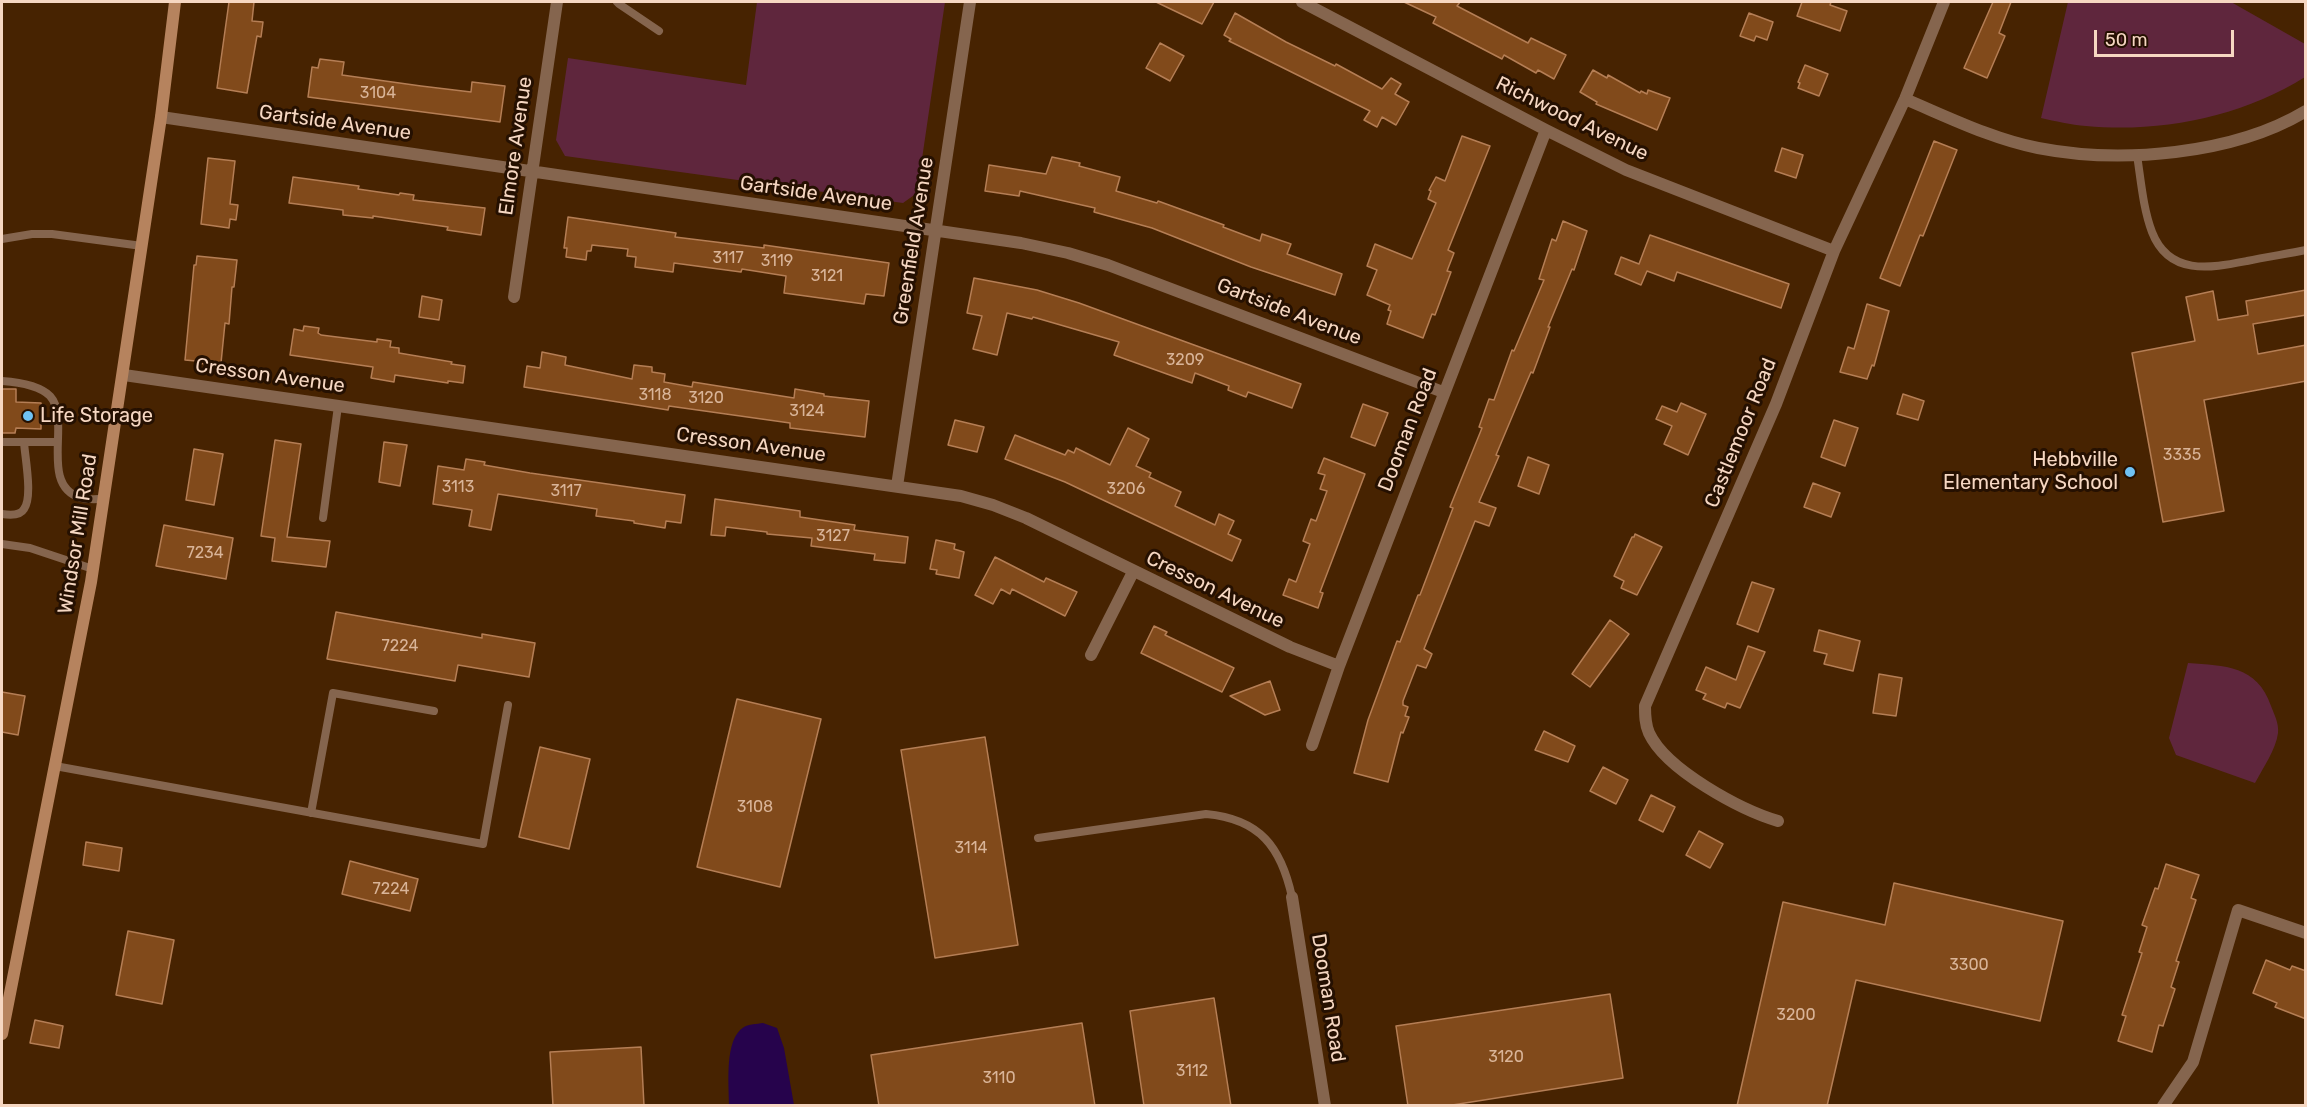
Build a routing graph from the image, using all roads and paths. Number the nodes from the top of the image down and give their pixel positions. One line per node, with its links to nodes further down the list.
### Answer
1 (175, 2): 10 (main road, Windsor Mill Road)
2 (557, 2): 13 (street, Elmore Avenue)
3 (617, 2): 7 (lane)
4 (970, 2): 14 (street, Greenfield Avenue)
5 (1302, 2): 11 (street, Richwood Avenue)
6 (1944, 2): 8 (street, Castlemoor Road)
7 (658, 30)
8 (1905, 99): 12 (street); 18 (street, Castlemoor Road)
9 (2306, 111): 12 (street)
10 (161, 117): 13 (street, Gartside Avenue); 16 (main road, Windsor Mill Road)
11 (1546, 130): 18 (street, Richwood Avenue); 22 (street, Dooman Road)
12 (2138, 155): 17 (lane)
13 (533, 172): 14 (street, Gartside Avenue); 19 (street, Elmore Avenue)
14 (935, 231): 22 (street, Gartside Avenue); 27 (street, Greenfield Avenue)
15 (2, 239): 16 (lane)
16 (142, 246): 20 (main road, Windsor Mill Road)
17 (2306, 250)
18 (1834, 251): 41 (street, Castlemoor Road)
19 (514, 297)
20 (124, 375): 23 (street, Cresson Avenue); 28 (main road, Windsor Mill Road)
21 (2, 381): 26 (lane)
22 (1443, 392): 35 (street, Dooman Road)
23 (338, 406): 27 (street, Cresson Avenue); 30 (lane)
24 (2, 442): 25 (lane)
25 (24, 442): 26 (lane); 29 (lane)
26 (57, 442): 28 (lane)
27 (897, 486): 33 (street, Cresson Avenue)
28 (104, 499): 32 (main road, Windsor Mill Road)
29 (2, 514)
30 (323, 519)
31 (2, 544): 32 (lane)
32 (93, 569): 39 (main road, Windsor Mill Road)
33 (1132, 572): 34 (street); 35 (street, Cresson Avenue)
34 (1091, 655)
35 (1339, 666): 38 (street, Dooman Road)
36 (508, 705): 40 (lane)
37 (434, 711): 40 (lane)
38 (1312, 745)
39 (55, 766): 40 (lane); 45 (main road, Windsor Mill Road)
40 (311, 813)
41 (1778, 821)
42 (1038, 838): 43 (lane)
43 (1292, 897): 46 (street, Dooman Road)
44 (2306, 933): 47 (street)
45 (2, 1034)
46 (1325, 1106)
47 (2163, 1106)

